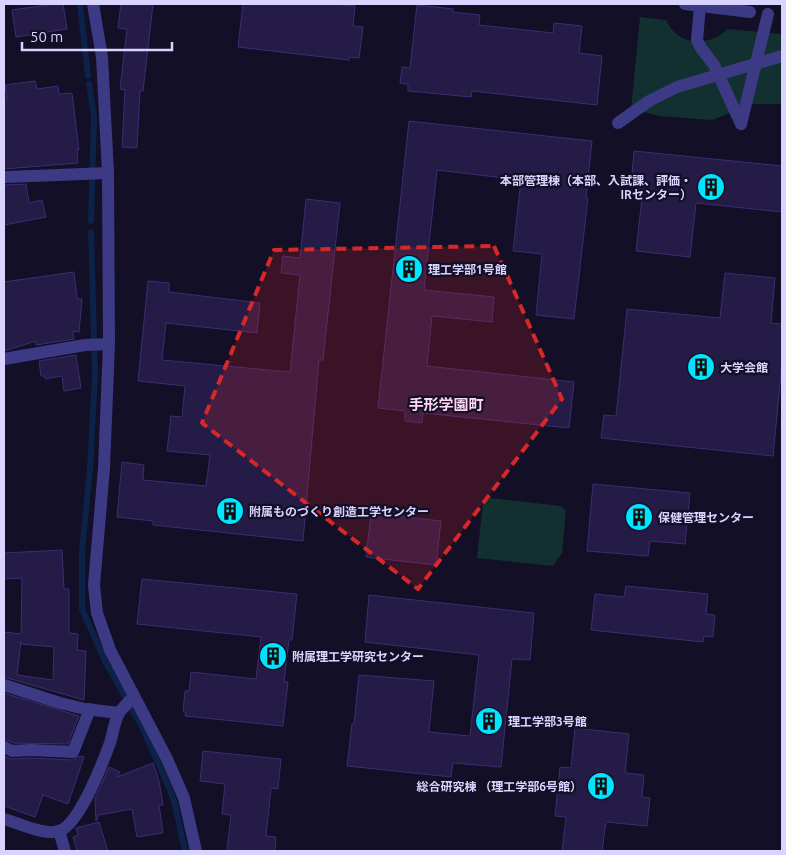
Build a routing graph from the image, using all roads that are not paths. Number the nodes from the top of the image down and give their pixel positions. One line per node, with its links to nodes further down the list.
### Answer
1 (93, 4): 10 (street)
2 (685, 4): 3 (street)
3 (700, 6): 4 (street); 8 (street)
4 (750, 12)
5 (768, 14): 7 (street)
6 (782, 56): 7 (street)
7 (756, 63): 8 (street); 8 (street)
8 (718, 74): 9 (street)
9 (618, 123)
10 (98, 173): 11 (street); 12 (street)
11 (6, 177)
12 (104, 344): 13 (street); 15 (street)
13 (4, 359)
14 (4, 686): 16 (street)
15 (134, 697): 17 (street); 22 (street)
16 (90, 709): 17 (street); 18 (street)
17 (120, 713): 20 (street)
18 (4, 747)
19 (4, 819): 20 (street)
20 (60, 831): 21 (street)
21 (65, 851)
22 (196, 851)

